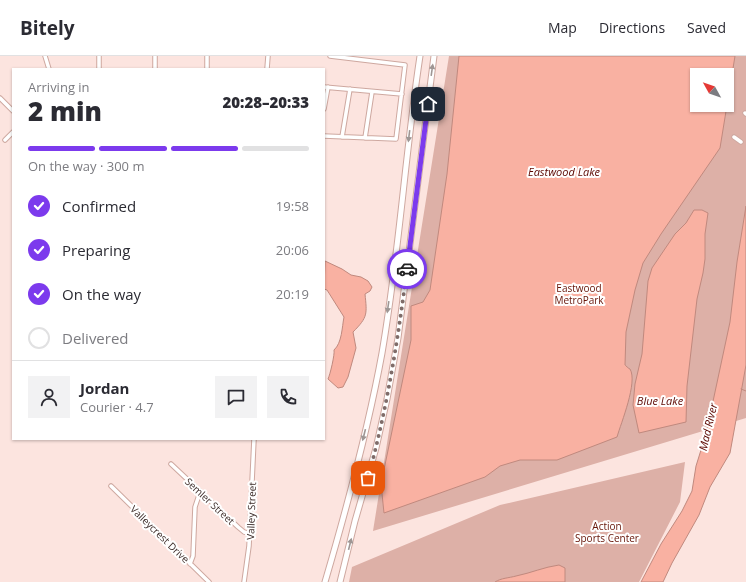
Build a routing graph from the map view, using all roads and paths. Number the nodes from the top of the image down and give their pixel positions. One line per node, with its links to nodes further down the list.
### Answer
1 (45, 56): 9 (street)
2 (99, 56): 10 (street)
3 (155, 56): 11 (street)
4 (207, 56): 12 (street)
5 (268, 56): 13 (street)
6 (330, 56): 17 (street)
7 (420, 56): 36 (highway, one-way to 36)
8 (434, 56): 37 (highway, one-way to 8)
9 (48, 68)
10 (99, 68)
11 (155, 68)
12 (207, 68)
13 (268, 68)
14 (326, 87): 15 (street); 19 (street)
15 (350, 89): 16 (street); 23 (street)
16 (372, 92): 17 (street); 25 (street)
17 (402, 94): 25 (street)
18 (0, 98): 20 (street)
19 (325, 98)
20 (12, 110)
21 (12, 133): 26 (street)
22 (325, 136): 23 (street)
23 (342, 137): 25 (street)
24 (734, 137): 27 (street)
25 (366, 138)
26 (5, 140)
27 (741, 142)
28 (254, 440): 32 (street, Valley Street)
29 (171, 464): 31 (street, Semler Street)
30 (111, 486): 33 (street, Valleycrest Drive)
31 (200, 492): 32 (street, Semler Street); 33 (street)
32 (250, 534): 35 (street, Valley Street)
33 (190, 564): 34 (street, Valleycrest Drive)
34 (209, 582)
35 (244, 582)
36 (325, 582)
37 (340, 582)

